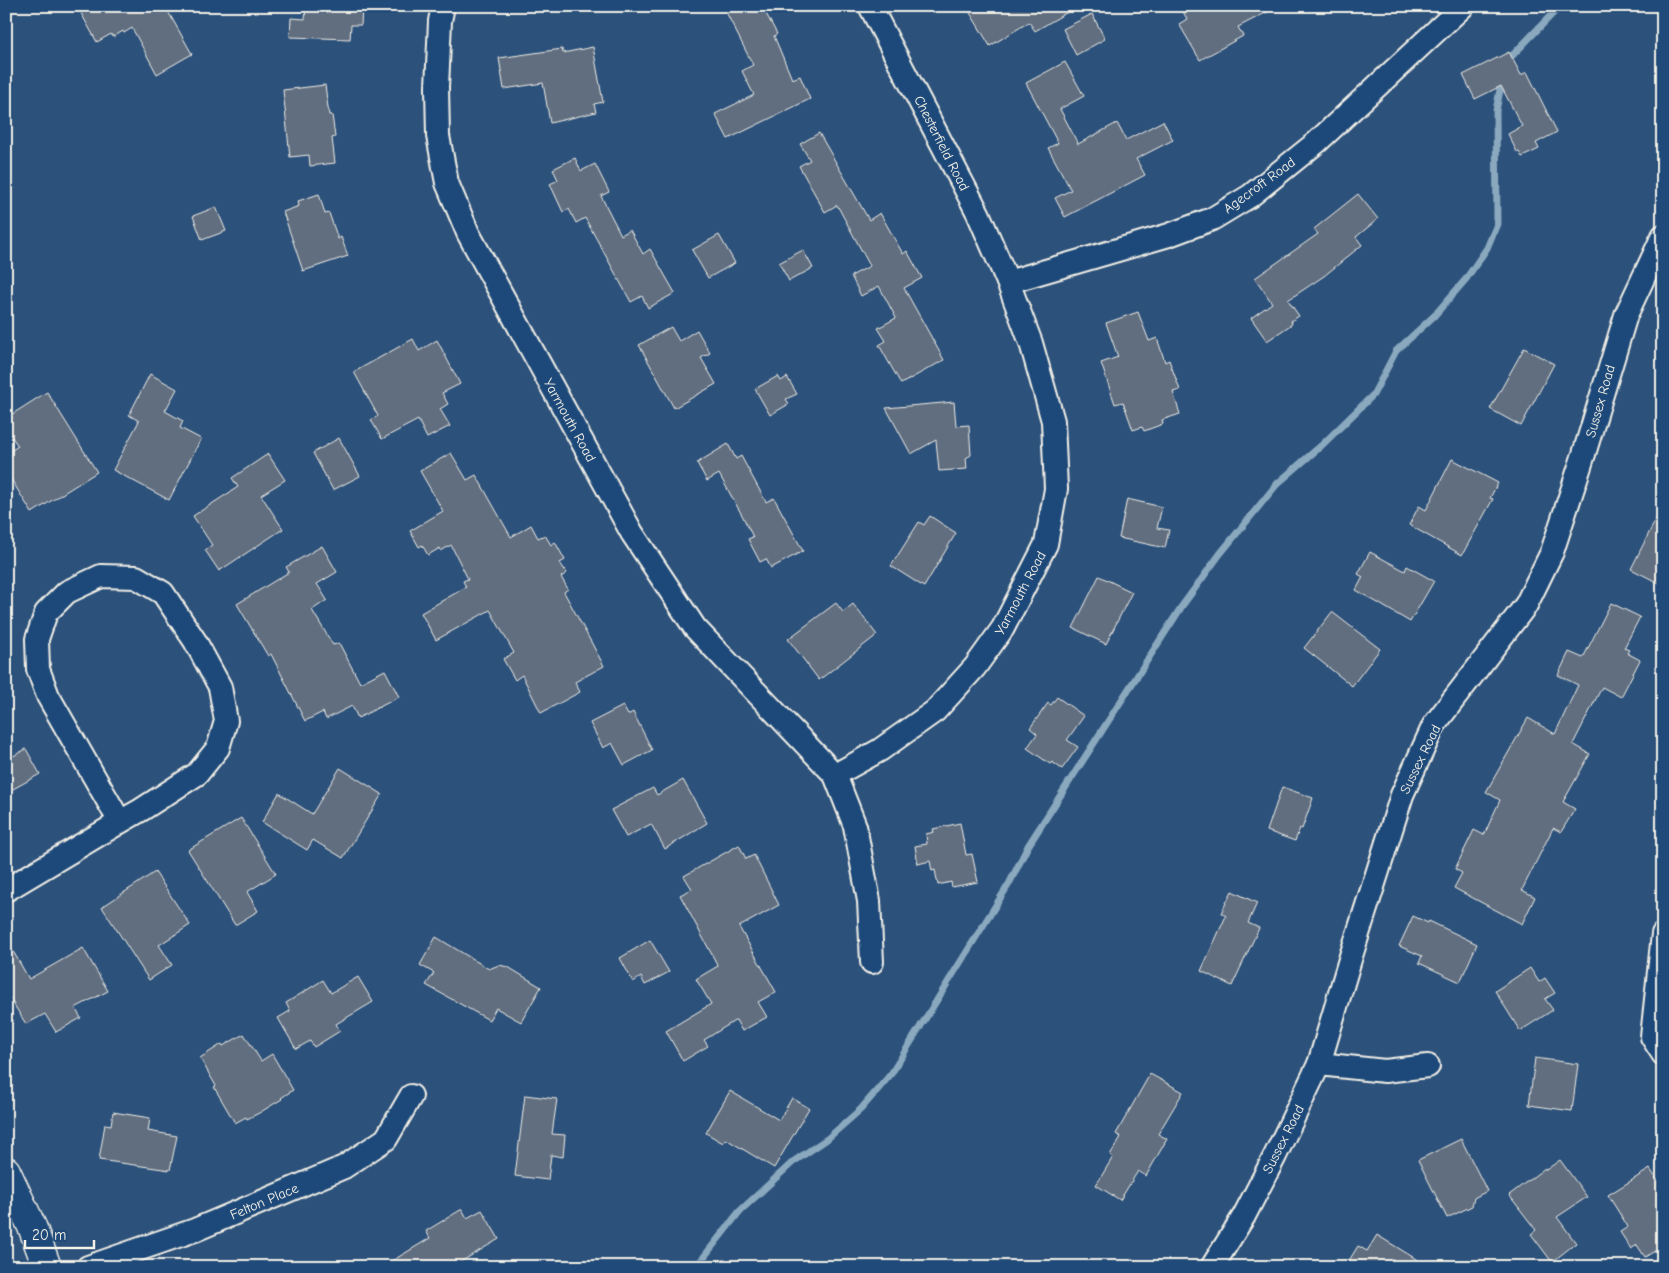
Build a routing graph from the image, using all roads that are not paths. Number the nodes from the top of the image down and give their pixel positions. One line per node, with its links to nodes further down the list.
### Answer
1 (443, 6): 6 (street, Yarmouth Road)
2 (870, 6): 5 (street, Chesterfield Road)
3 (1463, 6): 5 (street, Agecroft Road)
4 (1663, 236): 12 (street, Sussex Road)
5 (1008, 282): 6 (street, Yarmouth Road)
6 (835, 775): 10 (street, Yarmouth Road)
7 (120, 822): 7 (street); 8 (street)
8 (6, 890)
9 (1663, 934): 11 (street)
10 (872, 962)
11 (1663, 1054)
12 (1319, 1064): 13 (street); 18 (street, Sussex Road)
13 (1428, 1066)
14 (412, 1096): 17 (street, Felton Place)
15 (6, 1171): 16 (main road)
16 (47, 1267)
17 (88, 1267)
18 (1212, 1267)

